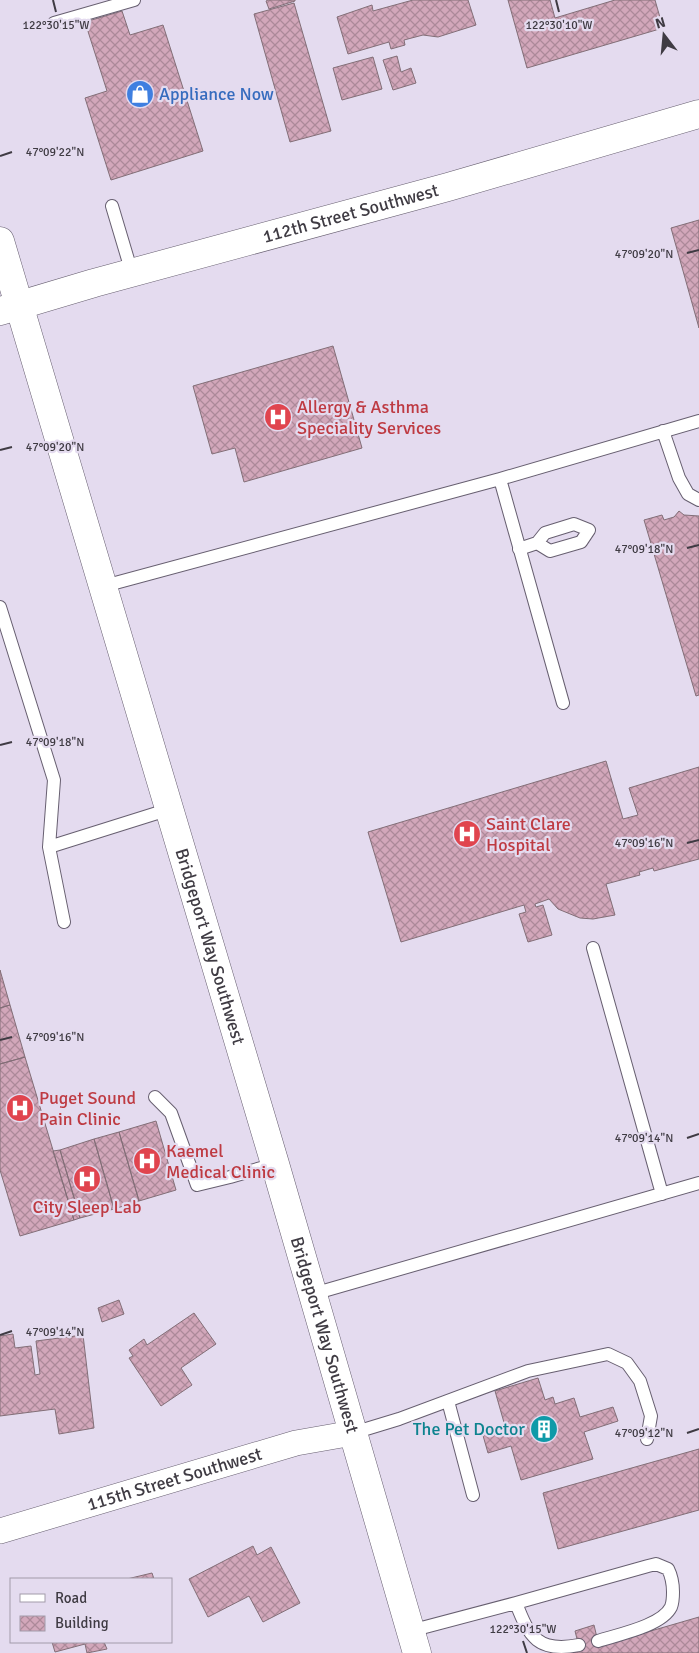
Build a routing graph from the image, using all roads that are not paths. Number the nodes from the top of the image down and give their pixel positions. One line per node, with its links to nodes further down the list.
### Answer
1 (134, 0): 2 (lane)
2 (54, 23)
3 (699, 114): 6 (main road, 112th Street Southwest)
4 (112, 206): 6 (lane)
5 (0, 241): 7 (main road, Bridgeport Way Southwest)
6 (132, 273): 7 (main road, 112th Street Southwest)
7 (10, 308): 14 (main road, Bridgeport Way Southwest)
8 (699, 421): 9 (lane)
9 (663, 432): 10 (lane); 11 (lane)
10 (500, 479): 13 (lane); 14 (lane)
11 (699, 500)
12 (536, 543): 13 (lane)
13 (519, 549): 16 (lane)
14 (104, 586): 17 (main road, Bridgeport Way Southwest)
15 (0, 607): 18 (lane)
16 (563, 703)
17 (170, 809): 18 (lane); 22 (main road, Bridgeport Way Southwest)
18 (50, 847): 19 (lane)
19 (64, 922)
20 (593, 948): 24 (lane)
21 (155, 1097): 22 (lane)
22 (275, 1164): 25 (main road, Bridgeport Way Southwest)
23 (699, 1183): 24 (lane)
24 (662, 1194): 25 (lane)
25 (313, 1294): 27 (main road, Bridgeport Way Southwest)
26 (448, 1401): 27 (lane); 28 (lane); 29 (lane)
27 (352, 1433): 30 (street, 115th Street Southwest); 33 (main road, Bridgeport Way Southwest)
28 (647, 1439)
29 (473, 1495)
30 (0, 1532)
31 (516, 1602): 32 (lane); 33 (lane); 34 (lane)
32 (598, 1640)
33 (414, 1642)
34 (579, 1645)

